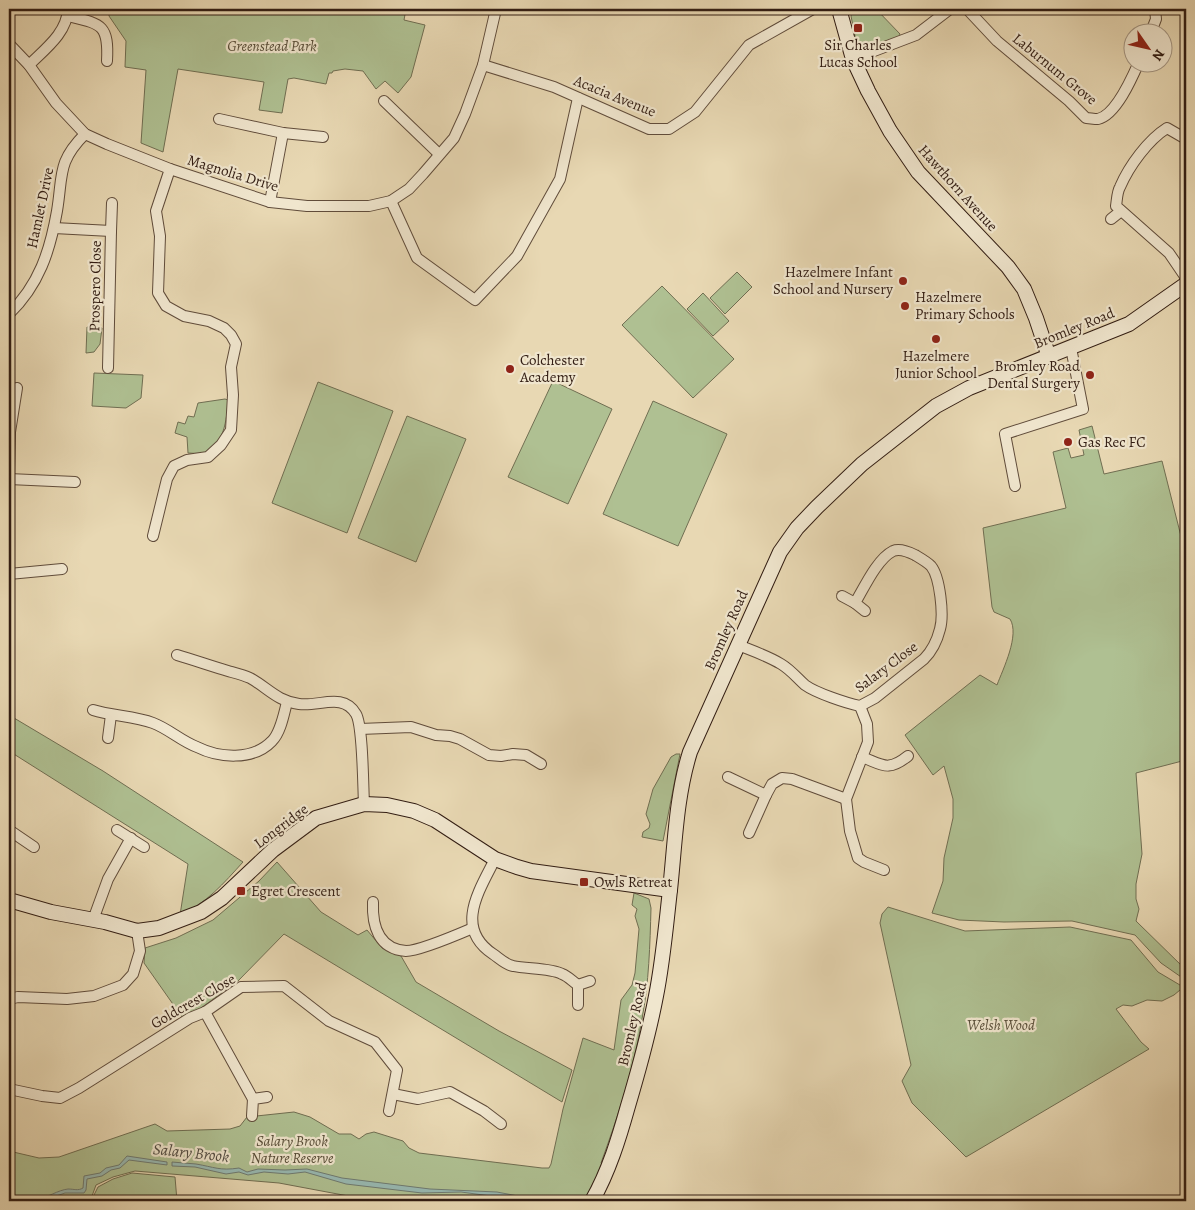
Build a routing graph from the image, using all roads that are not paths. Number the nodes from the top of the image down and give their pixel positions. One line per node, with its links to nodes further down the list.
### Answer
1 (496, 9): 13 (street, Magnolia Drive)
2 (813, 9): 15 (street, Acacia Avenue)
3 (839, 9): 10 (street, Hawthorn Avenue)
4 (950, 9): 10 (street)
5 (967, 9): 14 (street, Laburnum Grove)
6 (1155, 9): 8 (street)
7 (68, 13): 11 (street); 12 (street)
8 (1155, 22)
9 (9, 44): 12 (street, Magnolia Drive)
10 (853, 59): 35 (street, Hawthorn Avenue)
11 (107, 61)
12 (29, 65): 19 (street, Magnolia Drive)
13 (483, 65): 15 (street, Acacia Avenue); 22 (street, Magnolia Drive)
14 (1134, 72)
15 (578, 98): 24 (street)
16 (384, 101): 22 (street)
17 (219, 119): 18 (street)
18 (283, 133): 20 (street); 25 (street)
19 (85, 134): 23 (street, Magnolia Drive); 29 (street, Hamlet Drive)
20 (323, 137)
21 (1186, 139): 27 (street)
22 (439, 154): 24 (street, Magnolia Drive)
23 (170, 169): 25 (street, Magnolia Drive); 43 (street)
24 (391, 201): 25 (street, Magnolia Drive)
25 (270, 202)
26 (112, 203): 30 (street)
27 (1121, 210): 28 (street); 31 (street)
28 (1111, 219)
29 (54, 228): 30 (street, Prospero Close); 33 (street, Hamlet Drive)
30 (111, 231): 36 (street, Prospero Close)
31 (1186, 278)
32 (1186, 284): 34 (street, Bromley Road)
33 (9, 314)
34 (1071, 348): 35 (street, Bromley Road); 42 (street)
35 (1049, 357): 49 (street, Bromley Road)
36 (108, 368)
37 (17, 388): 38 (street)
38 (10, 432): 39 (street)
39 (9, 474)
40 (9, 478): 41 (street)
41 (75, 482)
42 (1015, 486)
43 (152, 536)
44 (62, 569): 45 (street)
45 (9, 574)
46 (842, 596): 47 (street)
47 (855, 603): 48 (street); 52 (street, Salary Close)
48 (865, 611)
49 (738, 645): 52 (street, Salary Close); 72 (street, Bromley Road)
50 (177, 655): 51 (street)
51 (288, 702): 54 (street); 55 (street)
52 (860, 706): 58 (street)
53 (93, 710): 54 (street)
54 (111, 715): 56 (street)
55 (360, 729): 59 (street); 63 (street)
56 (108, 738)
57 (908, 756): 58 (street)
58 (862, 757): 62 (street)
59 (541, 764)
60 (728, 777): 61 (street)
61 (766, 794): 62 (street); 66 (street)
62 (846, 799): 71 (street)
63 (364, 804): 70 (street, Longridge); 77 (street, Longridge)
64 (9, 830): 68 (street)
65 (117, 830): 67 (street)
66 (749, 833)
67 (130, 838): 69 (street); 75 (street)
68 (34, 847)
69 (144, 847)
70 (495, 859): 72 (street, Longridge); 76 (street)
71 (884, 870)
72 (670, 890): 90 (street, Bromley Road)
73 (9, 900): 75 (street, Longridge)
74 (373, 902): 76 (street)
75 (93, 920): 77 (street, Longridge)
76 (473, 928): 79 (street)
77 (137, 931): 80 (street)
78 (590, 980): 79 (street)
79 (578, 985): 81 (street)
80 (9, 999)
81 (578, 1005)
82 (205, 1012): 83 (street, Goldcrest Close); 84 (street, Goldcrest Close); 86 (street)
83 (9, 1089)
84 (393, 1094): 87 (street, Goldcrest Close); 89 (street)
85 (267, 1097): 86 (street)
86 (253, 1099): 88 (street)
87 (389, 1111)
88 (252, 1116)
89 (500, 1124)
90 (592, 1201)

